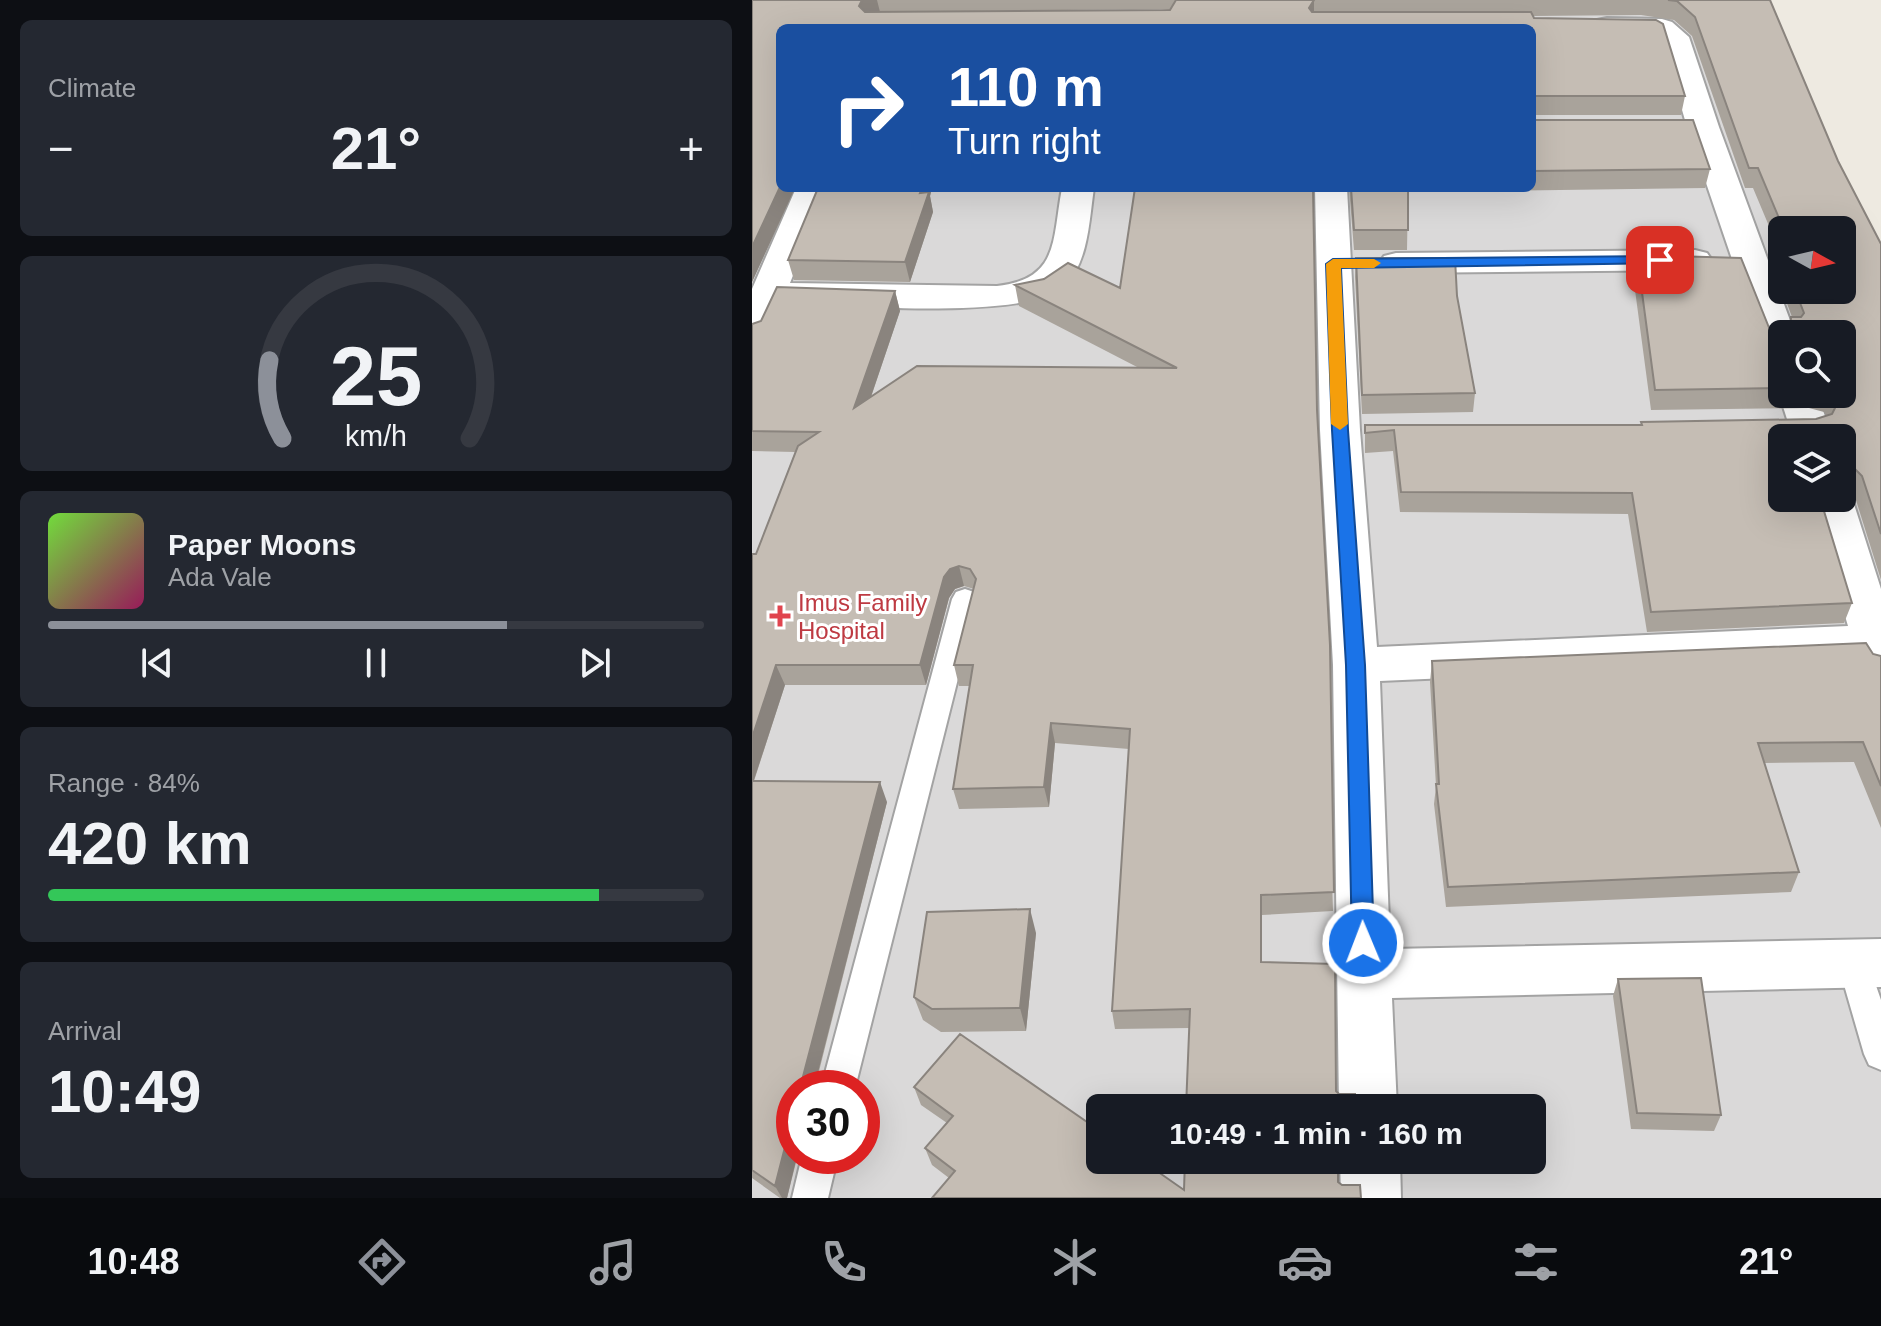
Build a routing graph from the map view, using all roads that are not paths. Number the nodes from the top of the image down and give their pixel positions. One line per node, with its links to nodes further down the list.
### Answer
1 (1577, 26): 5 (street)
2 (810, 192): 7 (street)
3 (1077, 192): 7 (street)
4 (1331, 192): 6 (street)
5 (1749, 260): 6 (street); 8 (street)
6 (1333, 264): 13 (street)
7 (768, 293): 9 (street)
8 (1771, 320)
9 (752, 332)
10 (1835, 512): 12 (street)
11 (965, 599): 17 (lane)
12 (1878, 650): 13 (street)
13 (1356, 665): 15 (street)
14 (1867, 964): 15 (street); 16 (lane)
15 (1364, 974): 18 (street)
16 (1881, 1054)
17 (843, 1070)
18 (1368, 1094)
19 (816, 1174): 21 (lane)
20 (1370, 1174): 22 (street)
21 (810, 1198)
22 (1371, 1198)

